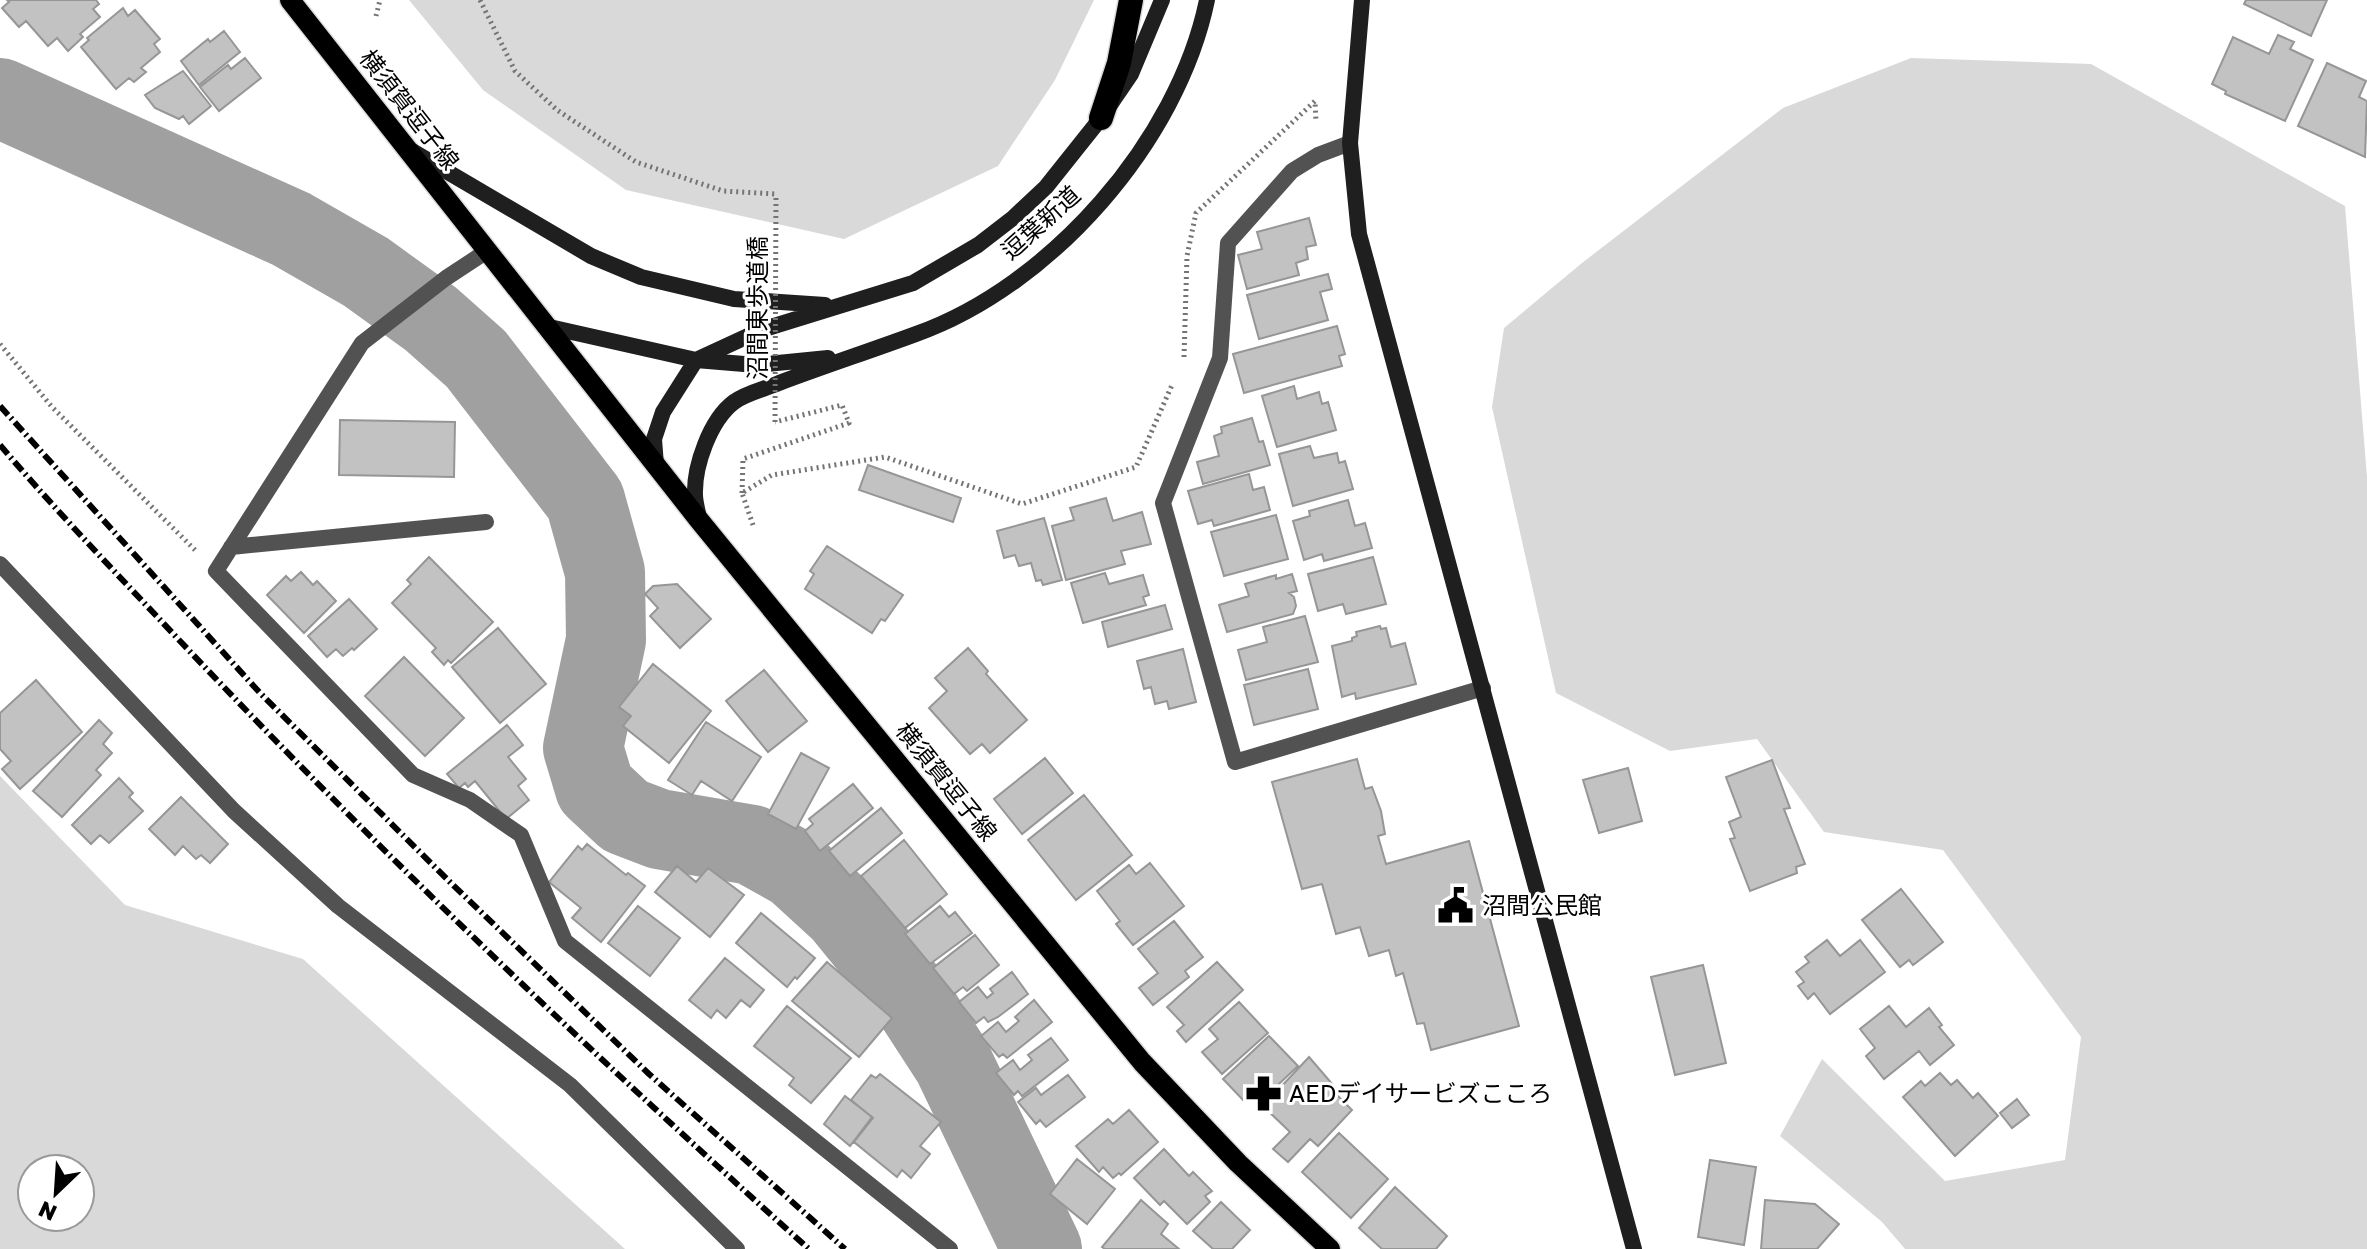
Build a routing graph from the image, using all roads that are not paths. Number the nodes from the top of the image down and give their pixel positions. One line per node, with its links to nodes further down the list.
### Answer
1 (290, 0): 8 (main road, 横須賀逗子線)
2 (1131, 0): 6 (highway)
3 (1162, 0): 6 (street, 逗葉新道)
4 (1207, 0): 12 (street, 逗葉新道)
5 (1362, 0): 7 (street)
6 (1101, 118): 10 (street, 逗葉新道)
7 (1350, 143): 19 (street); 19 (street)
8 (404, 146): 9 (main road, 横須賀逗子線); 10 (street)
9 (487, 251): 11 (main road, 横須賀逗子線); 17 (street)
10 (835, 306): 13 (street, 逗葉新道)
11 (545, 326): 13 (street); 14 (main road, 横須賀逗子線)
12 (849, 356): 13 (street); 15 (street)
13 (696, 360): 14 (street)
14 (656, 465): 15 (main road, 横須賀逗子線)
15 (699, 520): 22 (main road, 横須賀逗子線)
16 (486, 522): 17 (street)
17 (231, 547): 21 (street)
18 (0, 564): 20 (street)
19 (1483, 688): 23 (street)
20 (737, 1249)
21 (950, 1249)
22 (1330, 1249)
23 (1634, 1249)

